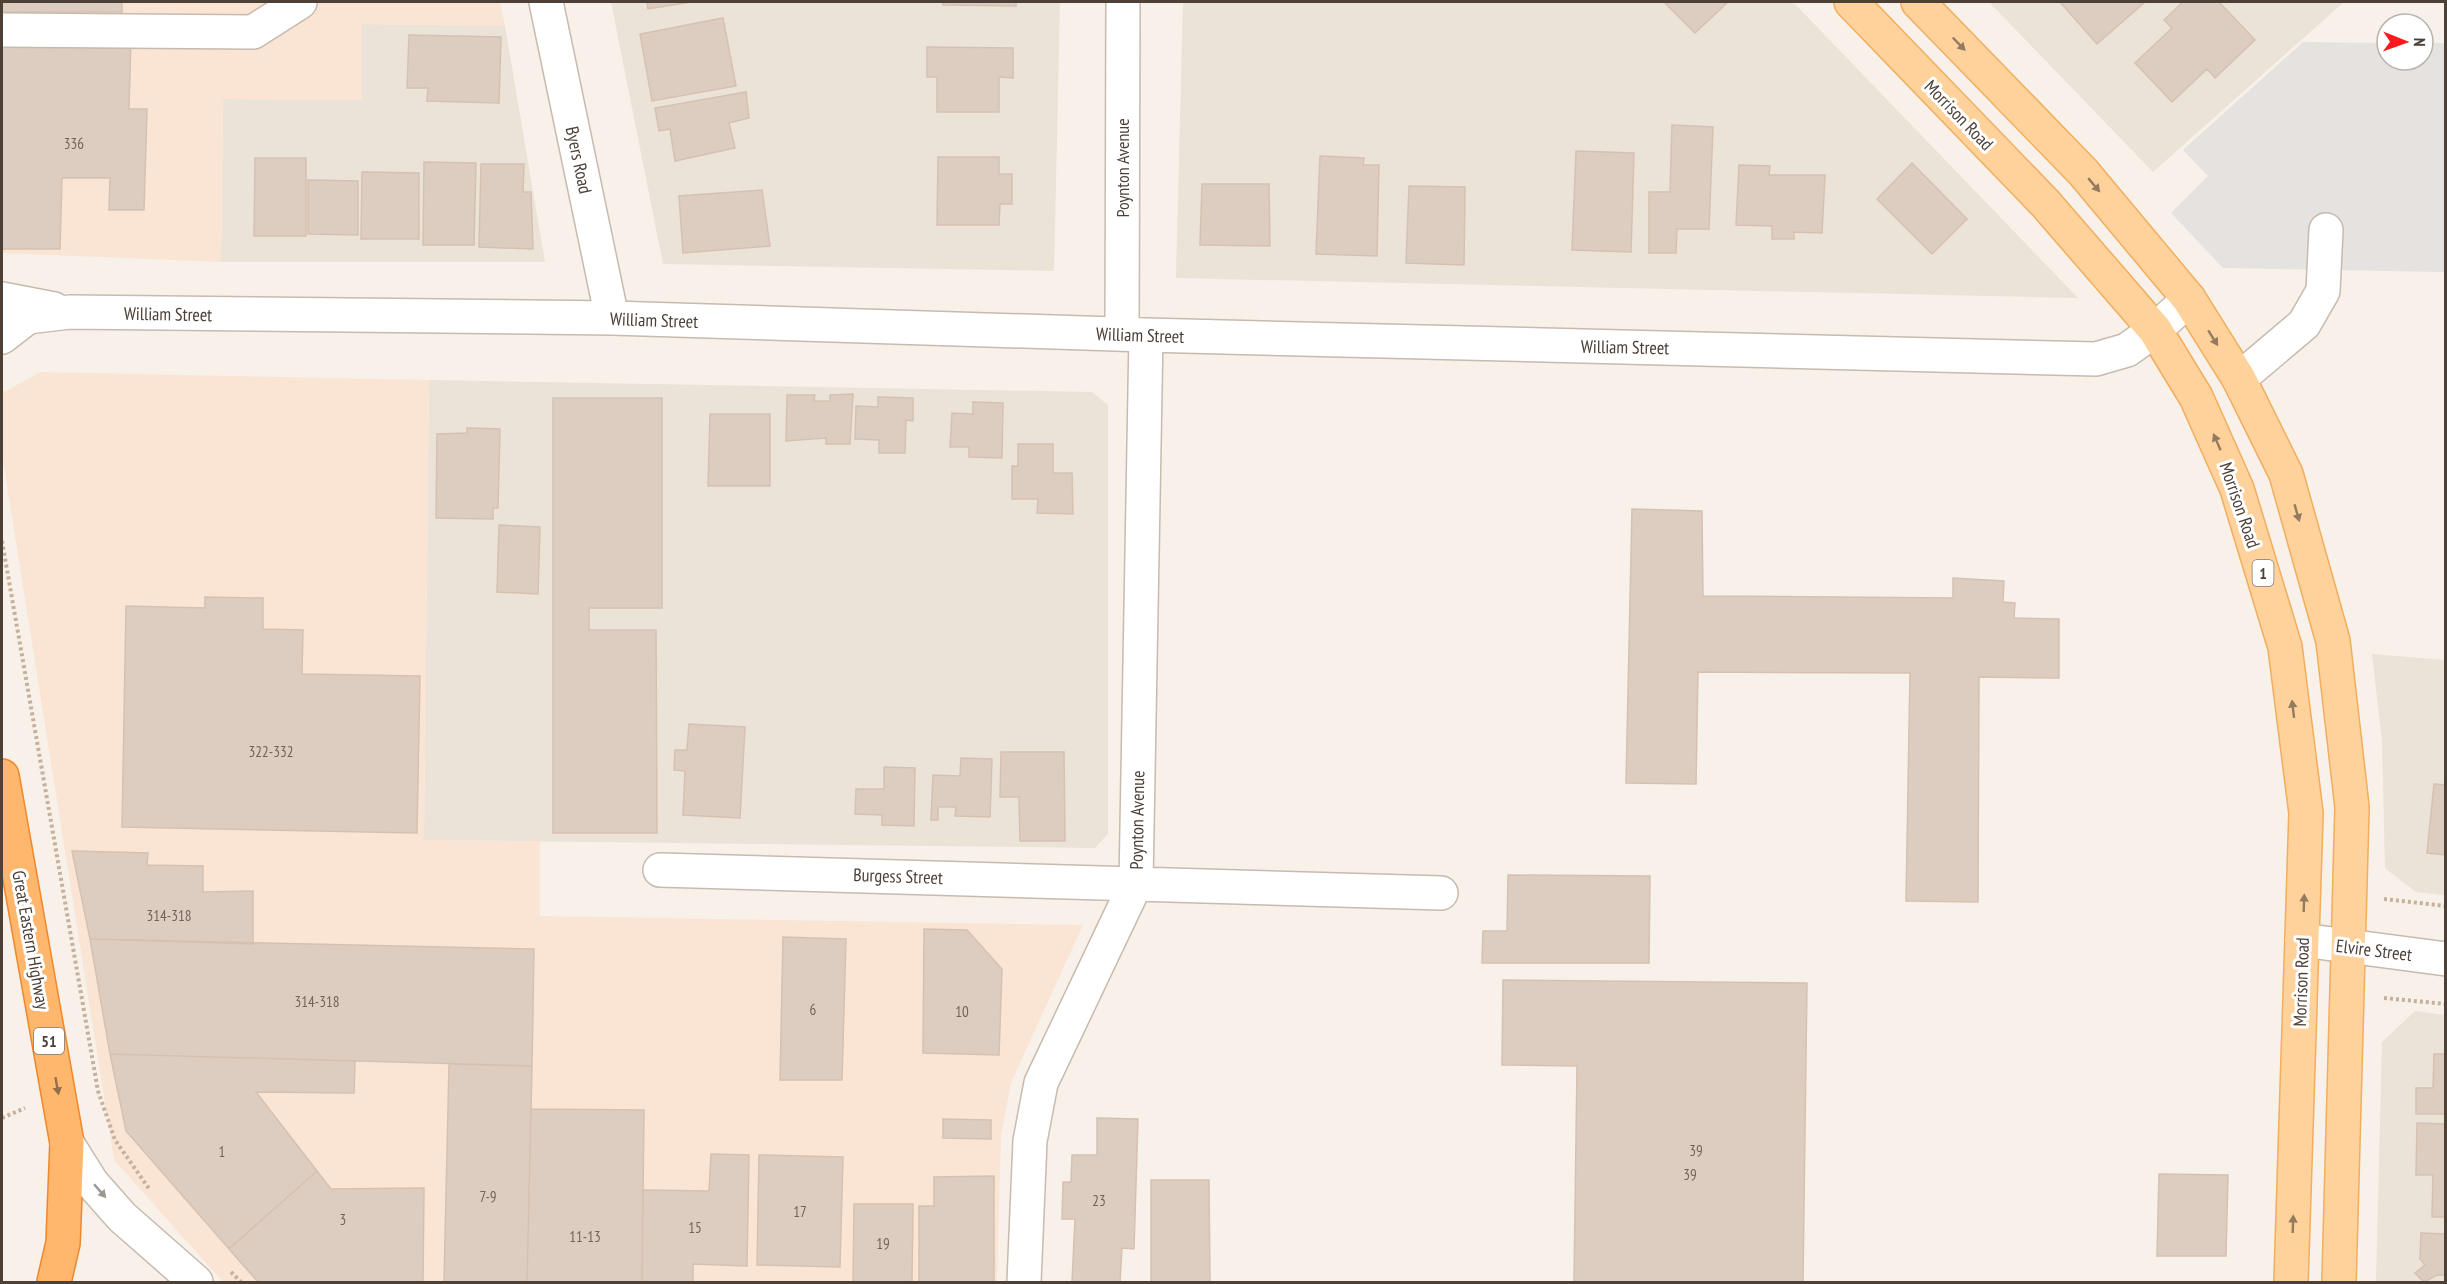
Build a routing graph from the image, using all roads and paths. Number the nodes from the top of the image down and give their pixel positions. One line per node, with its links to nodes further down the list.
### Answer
1 (300, 2): 6 (street)
2 (546, 2): 11 (street, Byers Road)
3 (1123, 2): 13 (street, Poynton Avenue)
4 (1851, 2): 12 (main road, Morrison Road / 1)
5 (1918, 2): 9 (main road, one-way to 9)
6 (2, 30)
7 (2325, 230): 15 (street)
8 (2, 299): 10 (street, William Street)
9 (2189, 299): 12 (street, William Street); 15 (main road, one-way to 15)
10 (70, 312): 11 (street, William Street); 14 (street, William Street)
11 (612, 318): 13 (street, William Street)
12 (2155, 330): 13 (street, William Street); 23 (main road, Morrison Road / 1, one-way to 12)
13 (1134, 335): 19 (street, Poynton Avenue)
14 (2, 337)
15 (2239, 379): 24 (main road, one-way to 24)
16 (2, 541): 31 (path)
17 (3, 793): 30 (highway, Great Eastern Highway / 51, one-way to 30)
18 (660, 870): 19 (street, Burgess Street)
19 (1136, 883): 20 (street, Burgess Street); 36 (street, Poynton Avenue)
20 (1441, 893)
21 (2383, 899): 22 (path)
22 (2445, 906)
23 (2302, 940): 24 (street, Elvire Street); 37 (main road, Morrison Road / 1, one-way to 23)
24 (2348, 947): 25 (street, Elvire Street); 38 (main road)
25 (2445, 958)
26 (2378, 997): 27 (path)
27 (2445, 1004)
28 (32, 1105): 29 (path)
29 (2, 1118)
30 (67, 1143): 33 (highway, Great Eastern Highway / 51); 34 (street, one-way to 34)
31 (152, 1192)
32 (227, 1267): 35 (path)
33 (54, 1282)
34 (196, 1282)
35 (241, 1282)
36 (1024, 1282)
37 (2291, 1282)
38 (2339, 1282)

